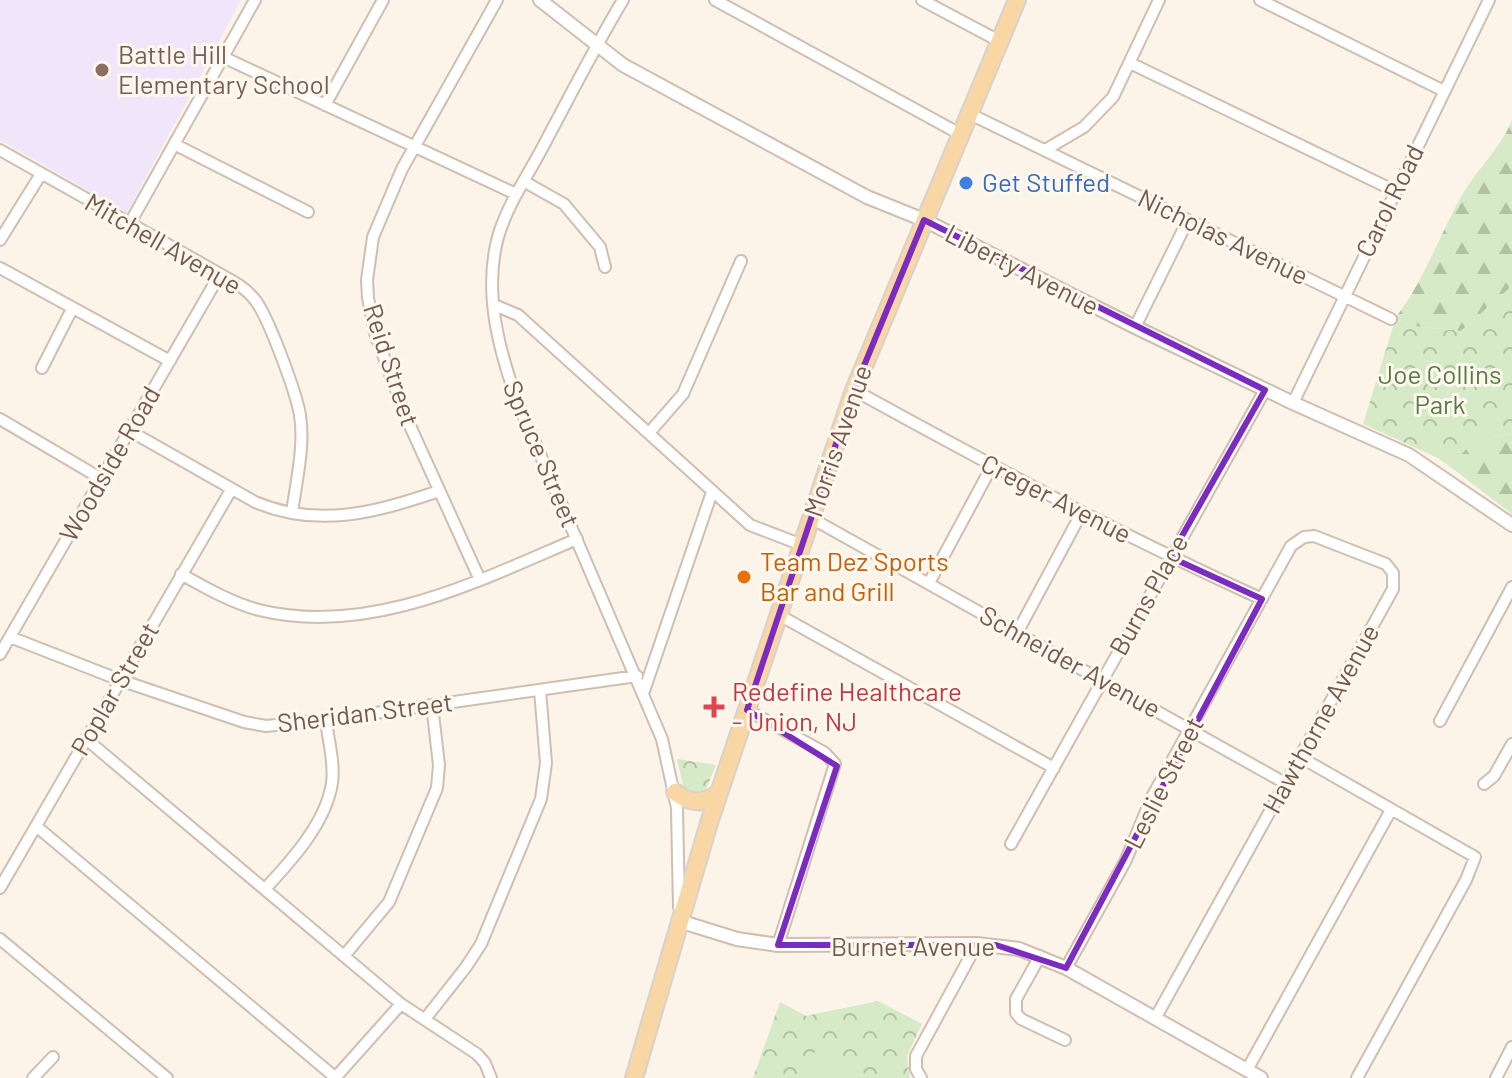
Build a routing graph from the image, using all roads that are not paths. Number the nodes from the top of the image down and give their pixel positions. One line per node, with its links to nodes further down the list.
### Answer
1 (255, 0): 14 (street)
2 (383, 0): 17 (street)
3 (497, 0): 21 (street, Reid Street)
4 (540, 0): 13 (street, Liberty Avenue)
5 (623, 0): 13 (street, Spruce Street)
6 (715, 0): 19 (street)
7 (922, 0): 12 (street)
8 (1017, 0): 12 (main road, Morris Avenue)
9 (1159, 0): 15 (street)
10 (1260, 0): 16 (street)
11 (1489, 0): 16 (street, Carol Road)
12 (999, 41): 18 (main road, Morris Avenue)
13 (596, 45): 25 (street, Spruce Street); 29 (street, Liberty Avenue)
14 (223, 57): 17 (street); 20 (street)
15 (1130, 63): 23 (street); 26 (street)
16 (1444, 91): 26 (street, Carol Road)
17 (325, 105): 21 (street)
18 (968, 113): 19 (main road, Morris Avenue); 23 (street, Nicholas Avenue)
19 (960, 134): 29 (main road, Morris Avenue)
20 (174, 144): 28 (street); 31 (street)
21 (416, 146): 27 (street); 53 (street, Reid Street)
22 (0, 150): 24 (street, Mitchell Avenue)
23 (1045, 150): 30 (street, Nicholas Avenue)
24 (41, 174): 31 (street, Mitchell Avenue); 32 (street)
25 (525, 182): 27 (street, Spruce Street); 34 (street)
26 (1395, 191): 37 (street, Carol Road)
27 (516, 194): 38 (street, Spruce Street)
28 (308, 212)
29 (924, 220): 41 (street, Liberty Avenue); 44 (main road, Morris Avenue)
30 (1188, 220): 37 (street, Nicholas Avenue); 41 (street)
31 (130, 223): 36 (street, Mitchell Avenue)
32 (0, 240)
33 (741, 261): 49 (street)
34 (605, 267)
35 (0, 268): 39 (street)
36 (220, 274): 42 (street, Woodside Road); 56 (street, Mitchell Avenue)
37 (1344, 296): 40 (street, Nicholas Avenue); 46 (street, Carol Road)
38 (494, 305): 49 (street); 59 (street, Spruce Street)
39 (72, 309): 42 (street); 43 (street)
40 (1391, 319)
41 (1135, 327): 45 (street, Liberty Avenue)
42 (170, 361): 48 (street, Woodside Road)
43 (42, 368)
44 (854, 390): 50 (street, Creger Avenue); 57 (main road, Morris Avenue)
45 (1265, 390): 46 (street, Liberty Avenue); 61 (street, Burns Place)
46 (1293, 403): 58 (street, Liberty Avenue)
47 (0, 419): 51 (street)
48 (130, 431): 51 (street, Woodside Road); 52 (street)
49 (649, 433): 54 (street)
50 (992, 466): 55 (street, Creger Avenue); 64 (street)
51 (100, 478): 69 (street, Woodside Road)
52 (231, 490): 56 (street); 62 (street, Poplar Street)
53 (439, 491): 56 (street); 63 (street, Reid Street)
54 (712, 492): 60 (street); 75 (street)
55 (1082, 512): 61 (street, Creger Avenue); 68 (street)
56 (292, 513)
57 (811, 518): 60 (main road, Morris Avenue); 64 (street, Schneider Avenue)
58 (1512, 525)
59 (577, 539): 63 (street); 71 (street, Spruce Street)
60 (802, 545): 67 (main road, Morris Avenue)
61 (1170, 557): 66 (street, Creger Avenue); 73 (street, Burns Place)
62 (181, 574): 63 (street); 72 (street, Poplar Street)
63 (480, 580)
64 (929, 583): 68 (street, Schneider Avenue)
65 (1512, 587): 79 (street)
66 (1262, 599): 80 (street, Leslie Street); 83 (street, Hawthorne Avenue)
67 (779, 615): 77 (main road, Morris Avenue); 84 (street)
68 (1017, 633): 73 (street, Schneider Avenue)
69 (10, 637): 70 (street, Woodside Road); 72 (street, Sheridan Street)
70 (0, 654)
71 (637, 676): 74 (street, Sheridan Street); 75 (street, Spruce Street)
72 (120, 680): 78 (street, Sheridan Street); 81 (street, Poplar Street)
73 (1102, 680): 80 (street, Schneider Avenue); 84 (street, Burns Place)
74 (540, 690): 76 (street, Sheridan Street); 103 (street)
75 (644, 691): 87 (street, Spruce Street)
76 (432, 705): 78 (street, Sheridan Street); 98 (street)
77 (747, 710): 88 (main road, Morris Avenue); 97 (street)
78 (326, 720): 93 (street)
79 (1440, 721)
80 (1191, 728): 85 (street, Schneider Avenue); 100 (street, Leslie Street)
81 (86, 739): 90 (street, Poplar Street); 93 (street)
82 (1512, 744): 86 (street)
83 (1300, 757): 85 (street, Hawthorne Avenue); 89 (street)
84 (1054, 768): 91 (street, Burns Place)
85 (1285, 783): 102 (street, Hawthorne Avenue)
86 (1484, 784)
87 (675, 792): 88 (main road); 94 (street, Spruce Street)
88 (719, 792): 94 (main road, Morris Avenue)
89 (1391, 810): 107 (street); 115 (street)
90 (36, 826): 92 (street, Poplar Street); 111 (street)
91 (1011, 844)
92 (0, 888)
93 (265, 889): 98 (street)
94 (679, 921): 97 (street, Burnet Avenue); 113 (main road, Morris Avenue)
95 (0, 939): 110 (street)
96 (977, 944): 97 (street, Burnet Avenue); 99 (street, Burnet Avenue); 108 (street)
97 (778, 945)
98 (344, 956): 101 (street)
99 (1040, 956): 100 (street, Burnet Avenue); 104 (street)
100 (1066, 968): 102 (street, Burnet Avenue)
101 (401, 1004): 103 (street); 111 (street)
102 (1156, 1017): 107 (street, Burnet Avenue)
103 (425, 1019): 112 (street)
104 (1065, 1040)
105 (1512, 1047): 116 (street)
106 (53, 1057): 109 (street)
107 (1247, 1070): 114 (street, Burnet Avenue)
108 (919, 1074)
109 (33, 1078)
110 (167, 1078)
111 (336, 1078)
112 (491, 1078)
113 (634, 1078)
114 (1261, 1078)
115 (1357, 1078)
116 (1496, 1078)

